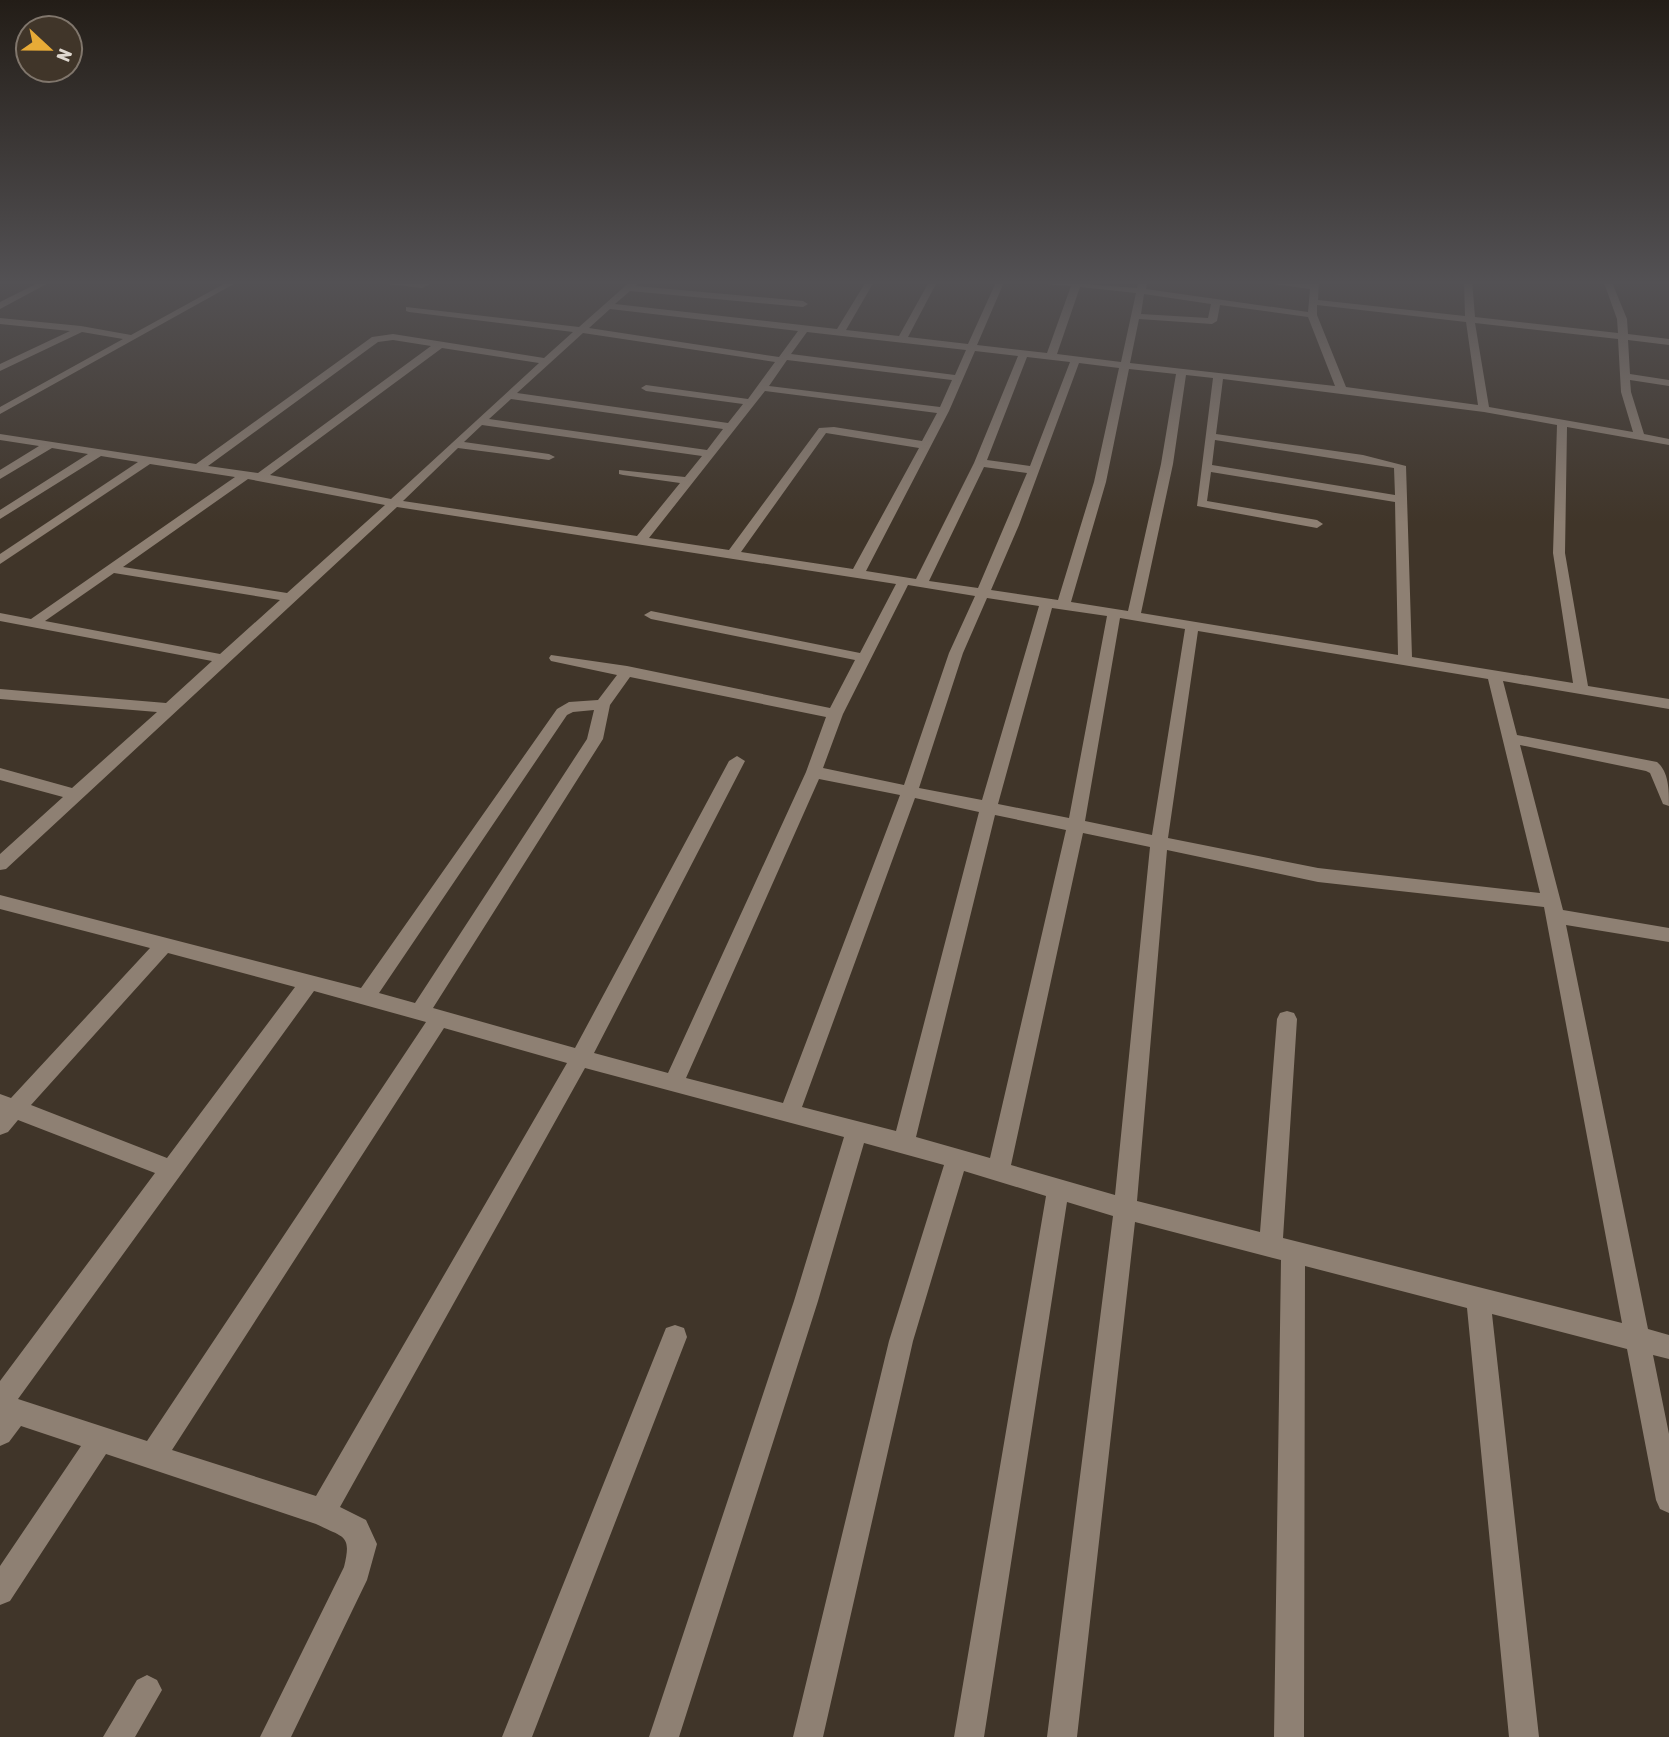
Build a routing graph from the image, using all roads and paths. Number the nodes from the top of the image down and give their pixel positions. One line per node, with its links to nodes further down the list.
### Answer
1 (91, 361): 27 (street)
2 (345, 361): 44 (street)
3 (417, 361): 50 (street)
4 (545, 361): 24 (street)
5 (779, 361): 22 (street)
6 (808, 361): 19 (street)
7 (966, 361): 19 (street)
8 (1021, 361): 43 (street)
9 (1075, 361): 46 (street)
10 (1092, 361): 15 (street)
11 (1125, 361): 15 (street)
12 (1331, 361): 23 (street)
13 (1477, 361): 26 (street)
14 (1623, 361): 18 (street)
15 (1124, 365): 16 (street); 66 (street)
16 (1182, 371): 17 (street); 69 (street)
17 (1218, 376): 23 (street); 32 (street)
18 (1624, 376): 20 (street); 34 (street)
19 (958, 378): 28 (street)
20 (1669, 383)
21 (646, 388): 25 (street)
22 (762, 388): 25 (street); 28 (street)
23 (1342, 390): 26 (street)
24 (508, 395): 29 (street); 31 (street)
25 (750, 402): 31 (street)
26 (1484, 409): 30 (street)
27 (0, 411)
28 (944, 411): 38 (street)
29 (480, 421): 37 (street); 40 (street)
30 (1562, 424): 34 (street); 79 (street)
31 (731, 427): 40 (street)
32 (1210, 436): 45 (street); 52 (street)
33 (0, 437): 36 (street)
34 (1640, 438): 35 (street)
35 (1669, 442)
36 (51, 444): 39 (street); 48 (street)
37 (455, 444): 41 (street); 53 (street)
38 (924, 444): 57 (street); 60 (street)
39 (101, 452): 42 (street); 54 (street)
40 (711, 454): 51 (street)
41 (549, 457)
42 (149, 459): 44 (street); 58 (street)
43 (980, 463): 46 (street); 62 (street)
44 (199, 467): 49 (street)
45 (1206, 468): 52 (street); 55 (street)
46 (1032, 470): 63 (street)
47 (624, 472): 51 (street)
48 (0, 474)
49 (245, 475): 50 (street); 59 (street)
50 (260, 477): 53 (street)
51 (689, 481): 56 (street)
52 (1400, 499): 76 (street)
53 (394, 503): 56 (street); 64 (street)
54 (0, 515)
55 (1317, 524)
56 (640, 541): 57 (street)
57 (733, 554): 60 (street)
58 (0, 560)
59 (112, 569): 64 (street); 71 (street)
60 (858, 573): 61 (street)
61 (904, 580): 62 (street); 74 (street)
62 (921, 583): 63 (street)
63 (985, 593): 65 (street); 89 (street)
64 (291, 598): 75 (street)
65 (1047, 603): 66 (street); 92 (street)
66 (1063, 605): 67 (street)
67 (1114, 613): 69 (street); 93 (street)
68 (651, 615): 74 (street)
69 (1134, 616): 72 (street)
70 (0, 617): 71 (street)
71 (34, 623): 75 (street)
72 (1192, 627): 76 (street); 94 (street)
73 (556, 658): 77 (street)
74 (865, 658): 84 (street)
75 (223, 659): 83 (street)
76 (1405, 660): 78 (street)
77 (627, 671): 82 (street); 84 (street)
78 (1494, 674): 79 (street); 85 (street)
79 (1580, 688): 81 (street)
80 (0, 694): 83 (street)
81 (1669, 704)
82 (603, 705): 101 (street); 102 (street)
83 (169, 708): 90 (street)
84 (835, 714): 87 (street)
85 (1508, 738): 91 (street); 97 (street)
86 (737, 761): 104 (street)
87 (814, 772): 89 (street); 105 (street)
88 (0, 774): 90 (street)
89 (909, 793): 92 (street); 107 (street)
90 (75, 795): 95 (street)
91 (1669, 800)
92 (988, 808): 93 (street); 110 (street)
93 (1076, 825): 94 (street); 113 (street)
94 (1159, 844): 97 (street); 115 (street)
95 (0, 864)
96 (0, 902): 99 (street)
97 (1553, 909): 98 (street); 119 (street)
98 (1669, 935)
99 (164, 945): 100 (street); 106 (street)
100 (309, 983): 101 (street); 112 (street)
101 (365, 997): 102 (street)
102 (430, 1015): 104 (street); 123 (street)
103 (1287, 1019): 116 (street)
104 (581, 1057): 105 (street); 125 (street)
105 (673, 1084): 107 (street)
106 (7, 1106): 108 (street); 112 (street)
107 (789, 1114): 109 (street)
108 (0, 1125)
109 (857, 1131): 110 (street); 131 (street)
110 (904, 1143): 111 (street)
111 (957, 1158): 113 (street); 132 (street)
112 (173, 1170): 121 (street)
113 (998, 1172): 114 (street)
114 (1058, 1189): 115 (street); 133 (street)
115 (1125, 1209): 116 (street); 134 (street)
116 (1282, 1247): 117 (street); 135 (street)
117 (1478, 1297): 119 (street); 136 (street)
118 (675, 1337): 130 (street)
119 (1637, 1339): 120 (street); 124 (street)
120 (1669, 1347)
121 (4, 1413): 122 (street)
122 (101, 1439): 123 (street); 126 (street)
123 (152, 1457): 125 (street)
124 (1669, 1500)
125 (322, 1512): 129 (street)
126 (0, 1591)
127 (147, 1690): 128 (street)
128 (118, 1737)
129 (275, 1737)
130 (517, 1737)
131 (664, 1737)
132 (807, 1737)
133 (969, 1737)
134 (1062, 1737)
135 (1290, 1737)
136 (1524, 1737)

